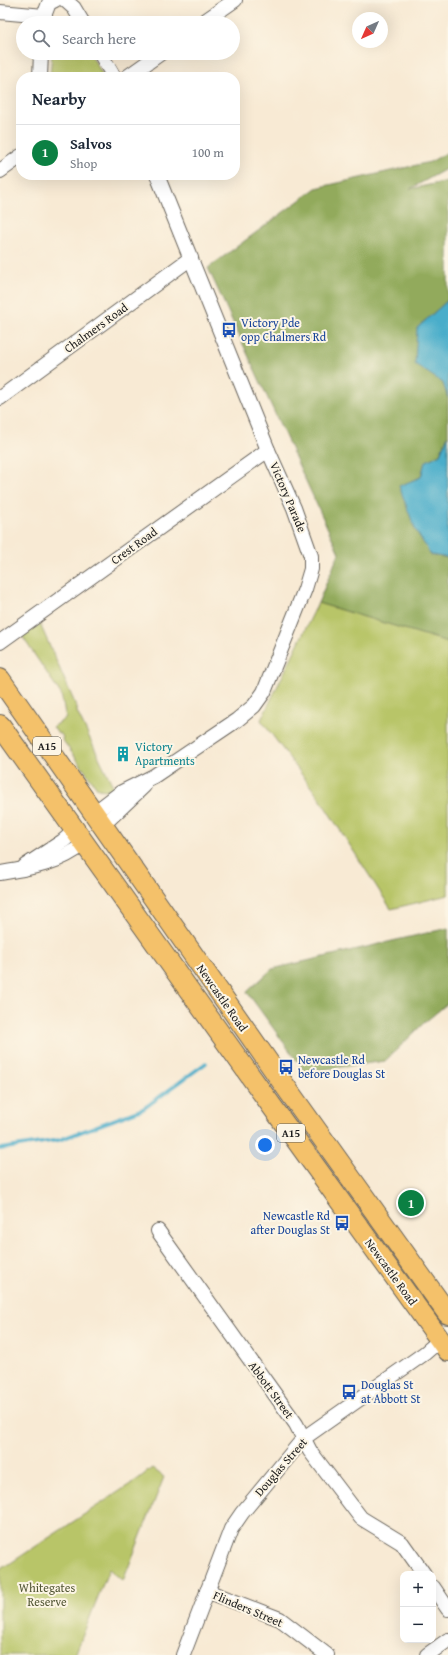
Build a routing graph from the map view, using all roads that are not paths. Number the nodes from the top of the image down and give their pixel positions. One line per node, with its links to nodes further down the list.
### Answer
1 (56, 0): 6 (street)
2 (65, 0): 7 (street)
3 (234, 0): 8 (street)
4 (0, 12): 5 (street)
5 (22, 16)
6 (45, 16)
7 (79, 16)
8 (212, 16)
9 (41, 60): 12 (street)
10 (104, 60): 13 (street)
11 (150, 60): 14 (street)
12 (40, 72)
13 (111, 72)
14 (134, 72)
15 (16, 160): 16 (street)
16 (0, 171)
17 (159, 180): 18 (street, Victory Parade)
18 (191, 258): 19 (street, Chalmers Road); 20 (street, Victory Parade)
19 (0, 398)
20 (268, 450): 21 (street, Crest Road); 24 (street, Victory Parade)
21 (0, 642)
22 (0, 679): 24 (highway, Newcastle Road / A15)
23 (0, 724): 25 (highway, Newcastle Road / A15)
24 (98, 819): 25 (highway); 28 (highway, Newcastle Road / A15)
25 (80, 837): 26 (street); 29 (highway, Newcastle Road / A15)
26 (5, 872)
27 (158, 1231): 30 (street, Abbott Street)
28 (448, 1314)
29 (446, 1342): 30 (street, Douglas Street)
30 (304, 1438): 31 (street, Abbott Street); 33 (street, Douglas Street)
31 (422, 1571)
32 (436, 1591): 34 (street)
33 (207, 1592): 36 (street, Douglas Street); 37 (street, Flinders Street)
34 (448, 1609)
35 (448, 1640): 38 (street)
36 (182, 1655)
37 (326, 1655)
38 (427, 1655)

